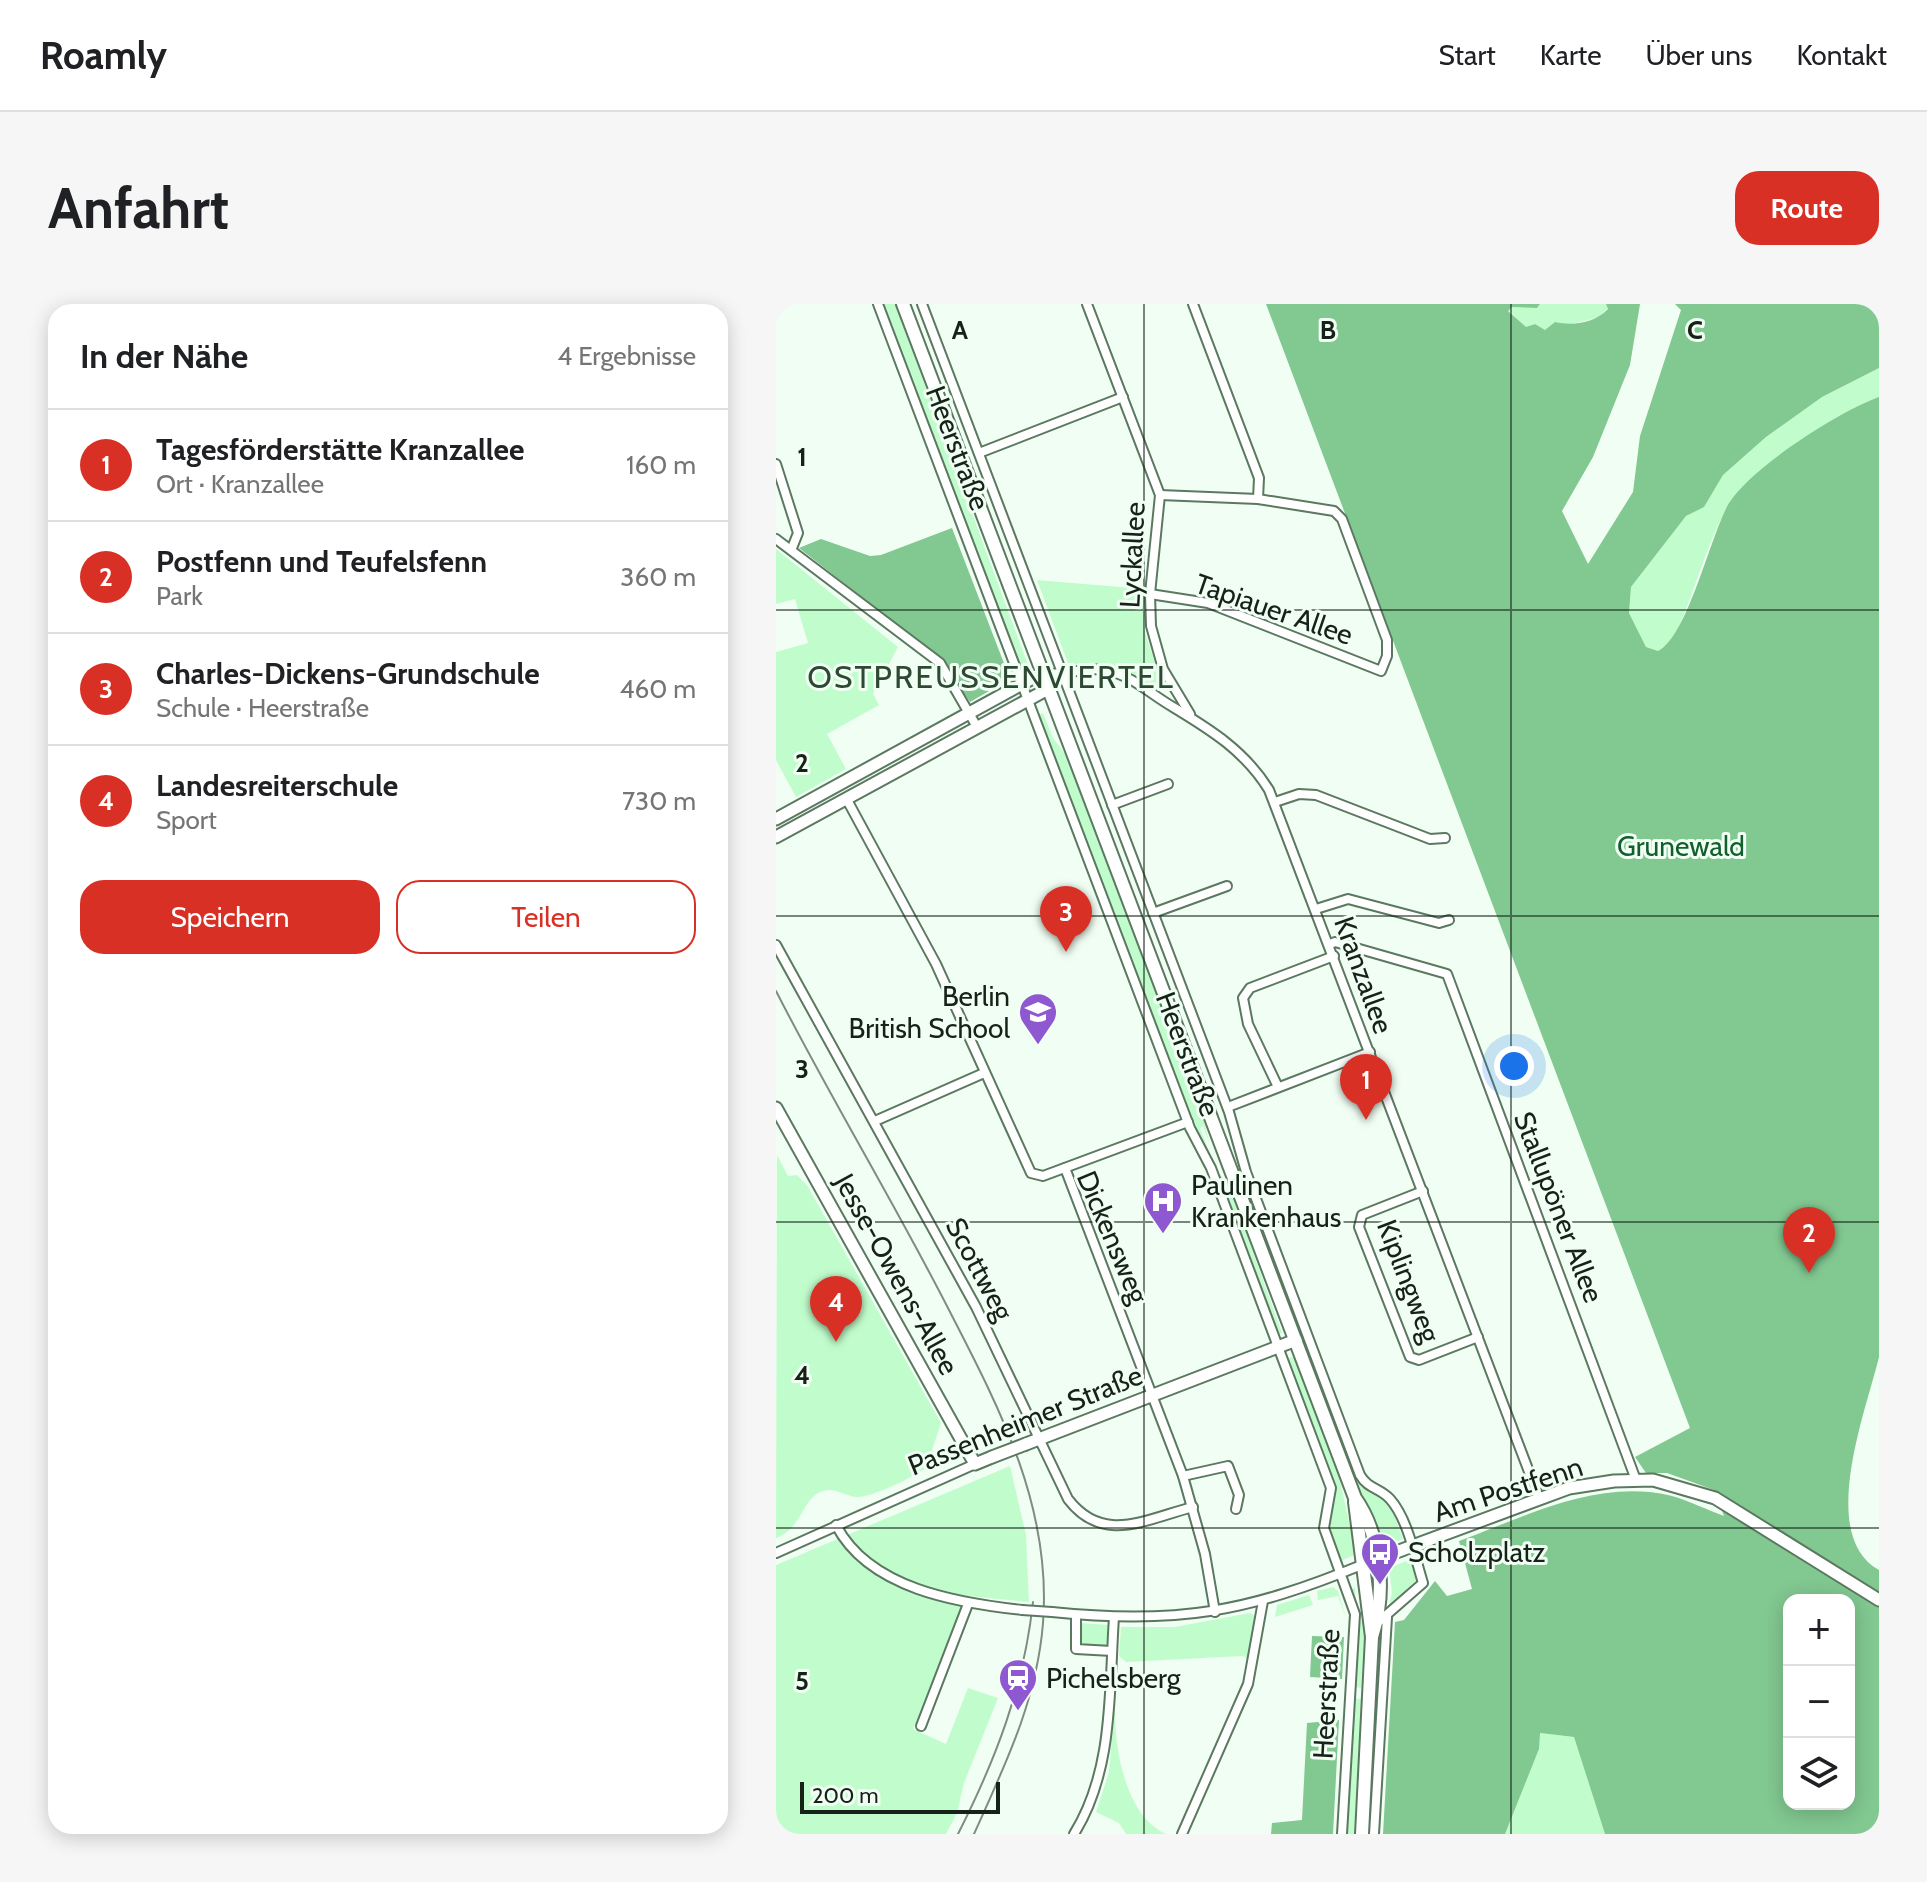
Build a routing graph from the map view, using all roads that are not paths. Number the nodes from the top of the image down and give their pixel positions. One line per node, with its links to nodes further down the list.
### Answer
1 (878, 304): 17 (street, Heerstraße)
2 (903, 304): 14 (main road, Heerstraße)
3 (922, 304): 7 (street, Heerstraße)
4 (1087, 304): 6 (street, Lyckallee)
5 (1193, 304): 10 (street)
6 (1123, 397): 7 (street); 9 (street, Lyckallee)
7 (979, 453): 15 (street, Heerstraße)
8 (776, 464): 12 (street)
9 (1160, 495): 10 (street); 13 (street, Lyckallee)
10 (1258, 499): 13 (street, Tapiauer Allee)
11 (776, 539): 12 (street)
12 (792, 548): 21 (street)
13 (1150, 594): 16 (street, Lyckallee)
14 (1042, 673): 15 (street); 17 (street); 18 (main road, Heerstraße)
15 (1063, 676): 18 (street); 19 (street, Kranzallee); 28 (street, Heerstraße)
16 (1171, 683): 19 (street); 22 (street, Lyckallee)
17 (1022, 686): 20 (street, Heerstraße); 21 (street)
18 (1048, 689): 20 (street); 49 (main road, Heerstraße)
19 (1158, 697): 22 (street, Kranzallee)
20 (1027, 700): 23 (street); 45 (street, Heerstraße)
21 (970, 714): 23 (street); 25 (street)
22 (1190, 715): 27 (street, Kranzallee)
23 (977, 727): 26 (street)
24 (1168, 784): 28 (street)
25 (839, 785): 26 (street); 29 (street)
26 (846, 798): 30 (street); 40 (street, Dickensweg)
27 (1275, 802): 31 (street); 33 (street, Kranzallee)
28 (1112, 805): 34 (street, Heerstraße)
29 (776, 819)
30 (776, 837)
31 (1445, 838)
32 (1227, 886): 34 (street)
33 (1316, 909): 35 (street); 36 (street, Kranzallee)
34 (1153, 913): 42 (street, Heerstraße)
35 (1449, 920)
36 (1330, 944): 38 (street, Kranzallee); 55 (street, Stallupöner Allee)
37 (776, 945): 44 (street, Scottweg)
38 (1334, 956): 39 (street, Kranzallee); 41 (street)
39 (1370, 1052): 41 (street); 47 (street, Kranzallee)
40 (984, 1073): 44 (street); 46 (street, Dickensweg)
41 (1278, 1087): 42 (street)
42 (1228, 1107): 61 (street, Heerstraße)
43 (776, 1108): 53 (street, Jesse-Owens-Allee)
44 (875, 1121): 52 (street, Scottweg)
45 (1188, 1122): 46 (street); 50 (street, Heerstraße)
46 (1065, 1168): 51 (street, Dickensweg)
47 (1423, 1191): 48 (street, Kranzallee); 48 (street, Kiplingweg)
48 (1478, 1337): 57 (street, Kranzallee)
49 (1296, 1340): 50 (street, Passenheimer Straße); 56 (main road, Heerstraße)
50 (1278, 1346): 51 (street, Passenheimer Straße); 65 (street, Heerstraße)
51 (1152, 1395): 52 (street, Passenheimer Straße); 54 (street, Dickensweg)
52 (1036, 1440): 53 (street, Passenheimer Straße, bridge); 58 (street, Scottweg)
53 (975, 1464): 60 (street, Passenheimer Straße)
54 (1183, 1476): 58 (street, Dickensweg); 59 (street)
55 (1636, 1480): 57 (street, Am Postfenn); 66 (street, Am Postfenn)
56 (1355, 1498): 63 (main road, Heerstraße); 64 (main road, Heerstraße)
57 (1539, 1498): 61 (street, Am Postfenn)
58 (1193, 1507): 69 (street, Dickensweg)
59 (1236, 1509)
60 (836, 1525): 62 (street, Passenheimer Straße); 68 (street)
61 (1411, 1547): 63 (street, Am Postfenn); 72 (street, Heerstraße)
62 (776, 1553)
63 (1378, 1559): 64 (street, Am Postfenn); 72 (main road, Heerstraße)
64 (1364, 1564): 65 (street); 73 (main road, Heerstraße)
65 (1341, 1573): 67 (street); 78 (street, Heerstraße)
66 (1879, 1600)
67 (1263, 1601): 69 (street); 77 (street)
68 (968, 1604): 70 (street, bridge); 75 (street)
69 (1215, 1612): 71 (street)
70 (1076, 1615): 71 (street); 74 (street)
71 (1114, 1617): 74 (street)
72 (1382, 1620): 73 (main road, Heerstraße); 80 (street, Heerstraße)
73 (1372, 1637): 79 (main road, Heerstraße)
74 (1112, 1651): 76 (street)
75 (921, 1726)
76 (1074, 1834)
77 (1182, 1834)
78 (1342, 1834)
79 (1362, 1834)
80 (1374, 1834)

